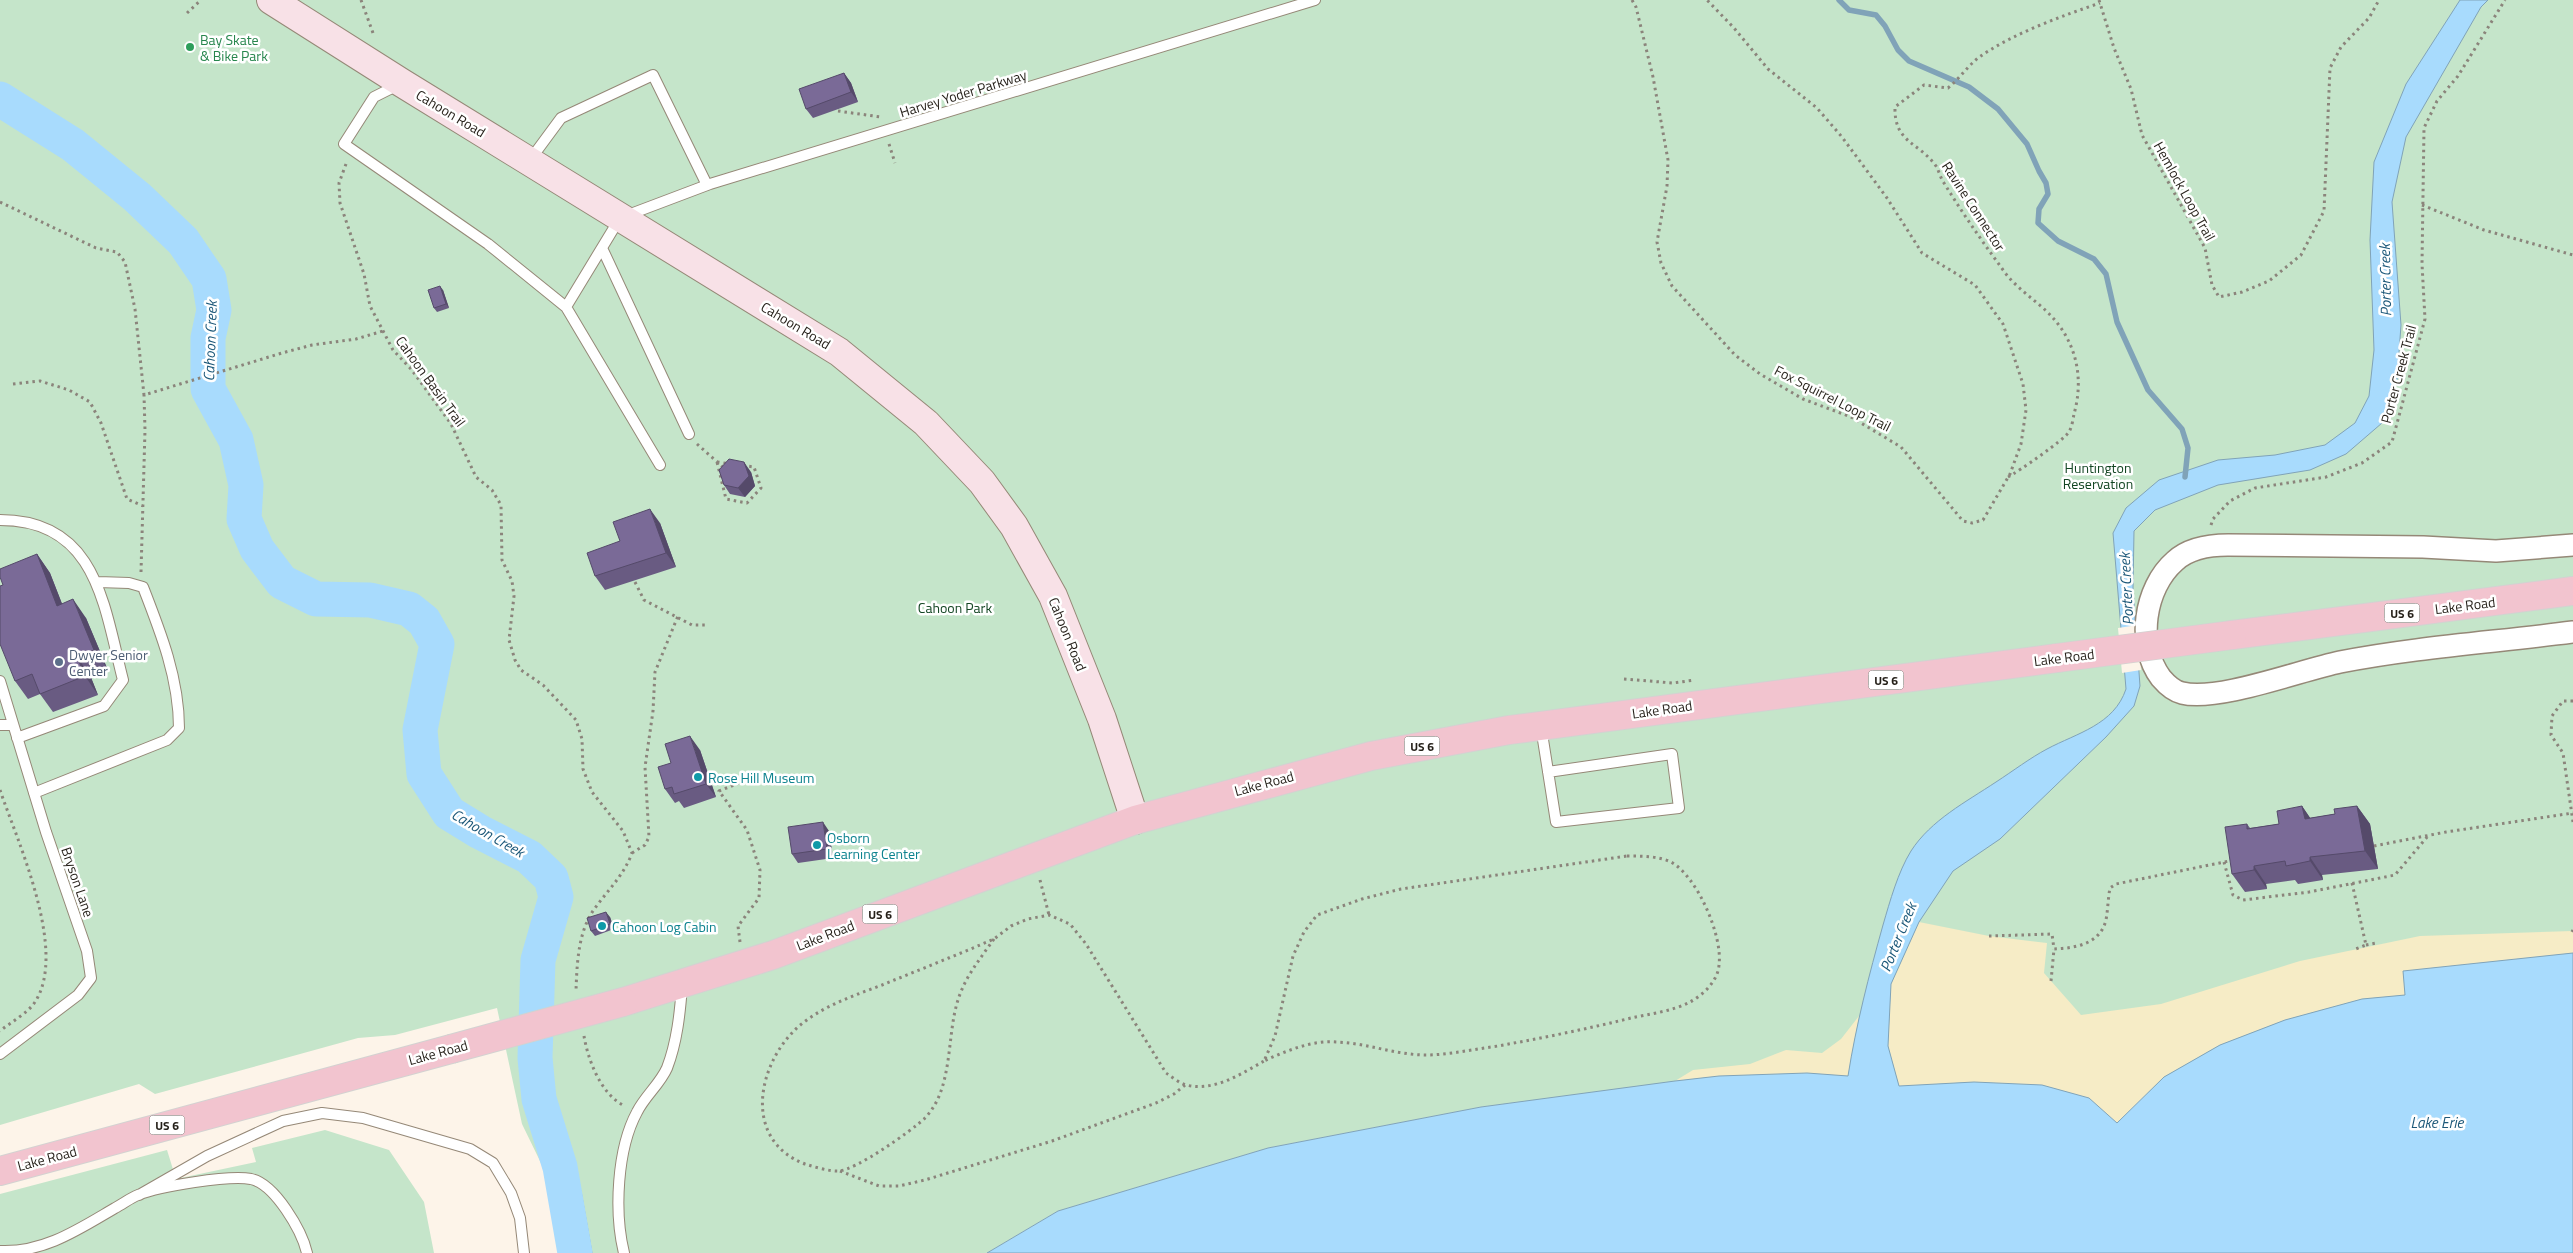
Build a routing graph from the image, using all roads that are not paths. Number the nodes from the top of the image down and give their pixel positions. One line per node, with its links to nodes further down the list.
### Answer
1 (271, 0): 3 (street, Cahoon Road)
2 (1315, 0): 5 (lane, Harvey Yoder Parkway)
3 (402, 83): 4 (street, Cahoon Road); 8 (lane)
4 (529, 161): 5 (lane); 6 (street, Cahoon Road)
5 (706, 185): 6 (lane, Harvey Yoder Parkway)
6 (620, 218): 7 (lane); 23 (street, Cahoon Road)
7 (602, 248): 8 (lane); 9 (lane)
8 (566, 307): 10 (lane)
9 (689, 434)
10 (660, 465)
11 (0, 520): 13 (lane)
12 (2573, 545): 15 (street)
13 (98, 582): 20 (lane); 22 (lane)
14 (2573, 591): 19 (main road, Lake Road / US 6, bridge)
15 (2573, 632)
16 (0, 681): 18 (lane, Bryson Lane)
17 (0, 725): 18 (lane)
18 (14, 725): 20 (lane, Bryson Lane)
19 (1541, 726): 21 (lane); 23 (main road, Lake Road / US 6)
20 (17, 738): 22 (lane, Bryson Lane)
21 (1548, 772): 21 (lane)
22 (34, 792): 25 (lane, Bryson Lane)
23 (1135, 820): 24 (main road, Lake Road / US 6)
24 (682, 984): 26 (main road, Lake Road / US 6, bridge); 31 (lane)
25 (0, 1054)
26 (0, 1171)
27 (139, 1195): 28 (lane); 29 (lane); 30 (lane)
28 (0, 1251)
29 (307, 1253)
30 (524, 1253)
31 (624, 1253)

